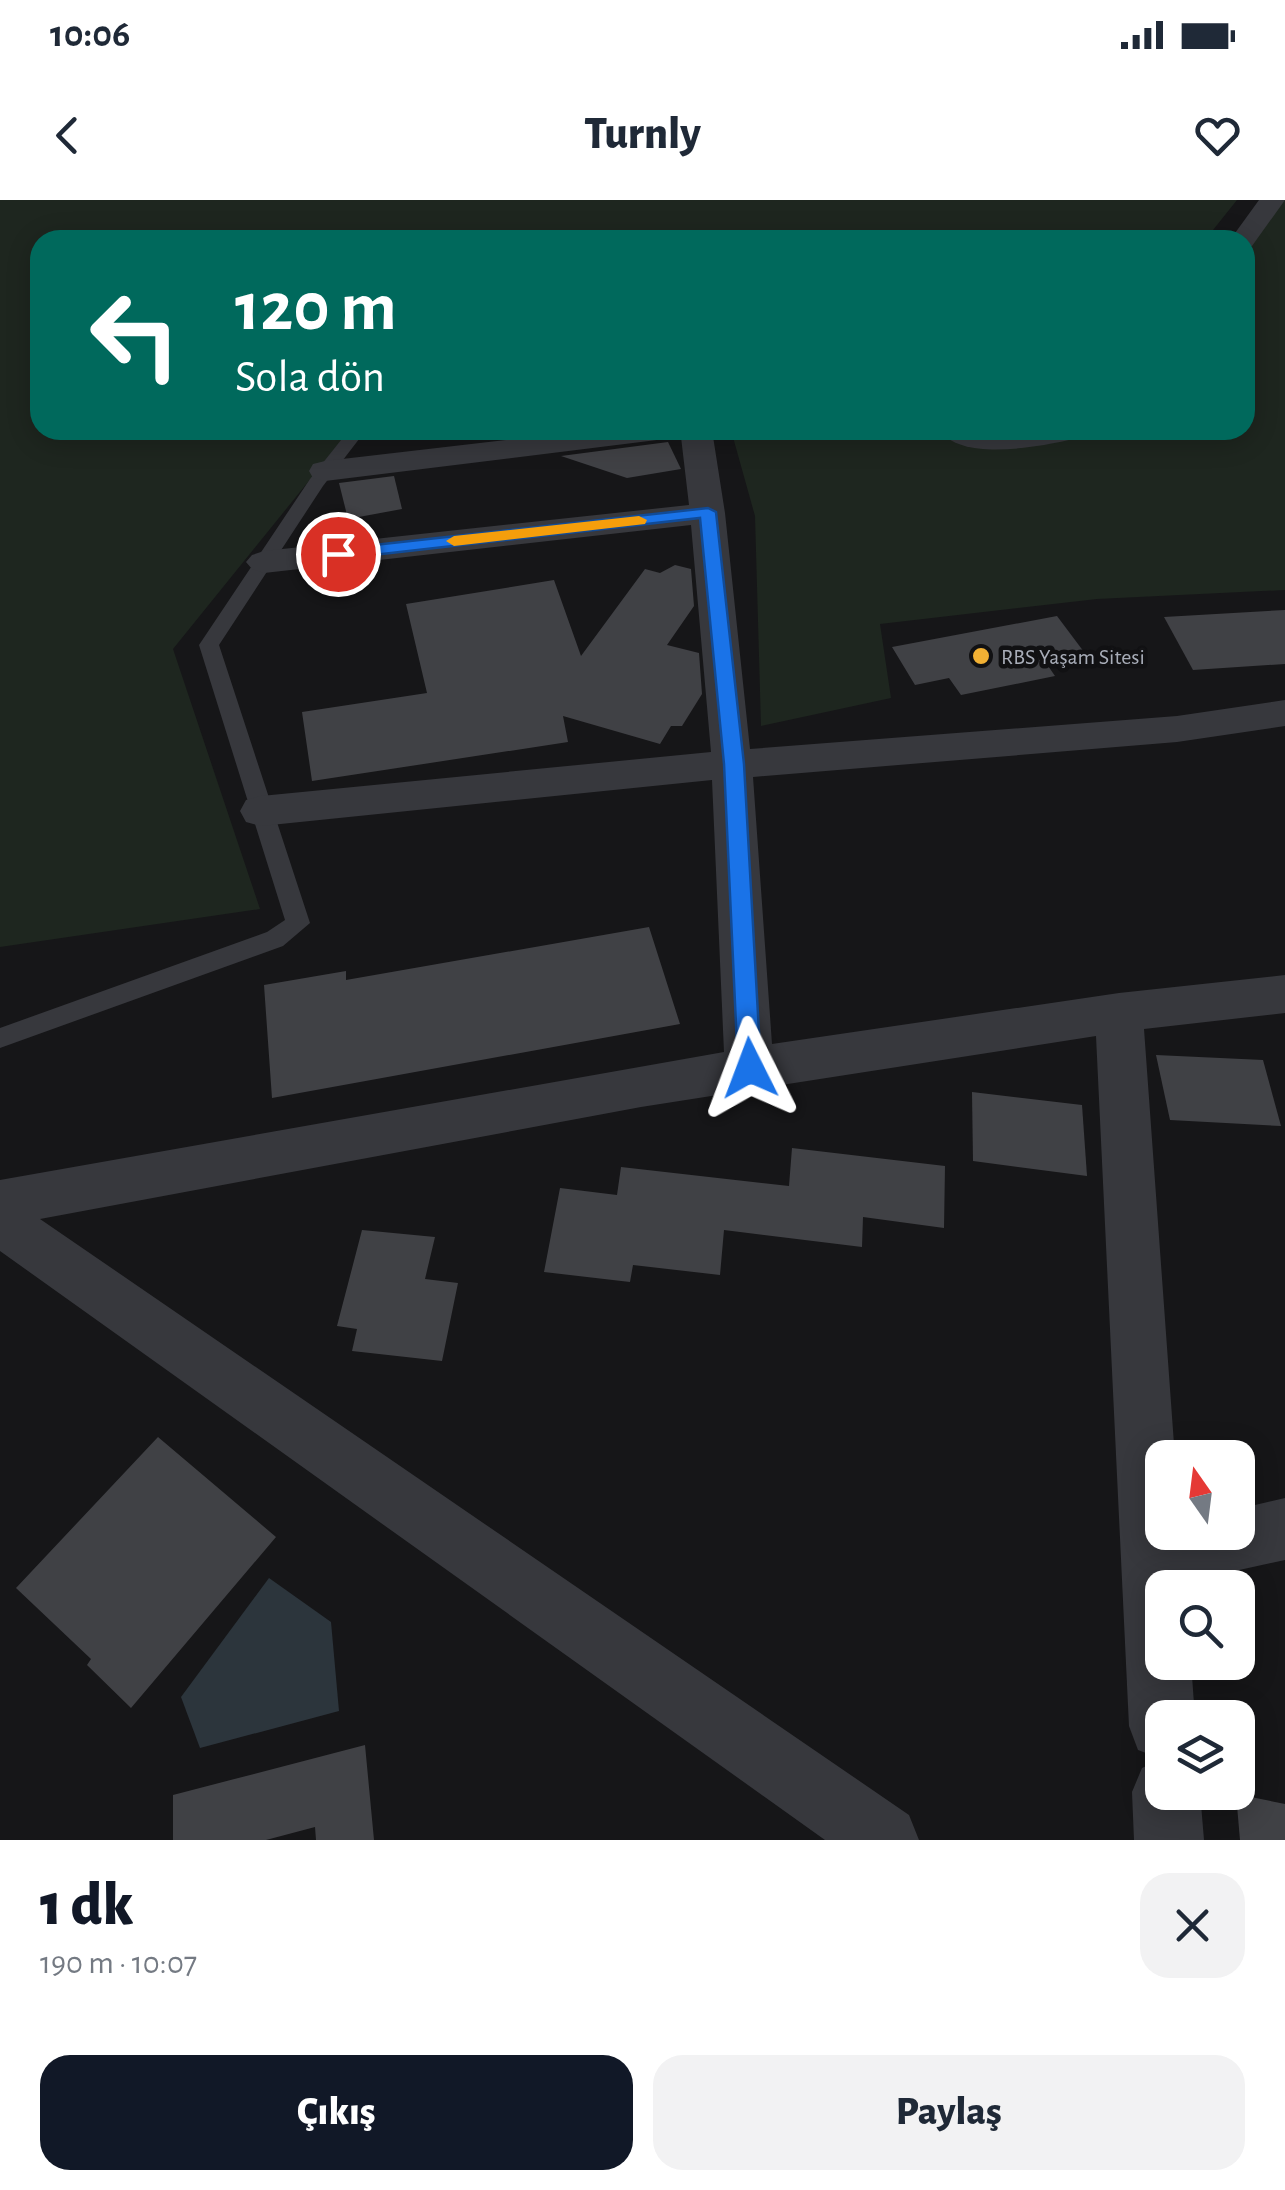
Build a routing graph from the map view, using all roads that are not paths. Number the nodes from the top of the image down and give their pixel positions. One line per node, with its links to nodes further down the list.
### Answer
1 (1272, 200): 2 (street)
2 (1250, 230)
3 (350, 440): 6 (lane)
4 (588, 440): 6 (street)
5 (697, 440): 7 (street)
6 (326, 471): 8 (lane)
7 (708, 512): 8 (street); 10 (street)
8 (264, 562): 11 (lane)
9 (1285, 713): 10 (street)
10 (734, 764): 11 (street); 15 (street)
11 (261, 810): 14 (lane)
12 (1285, 994): 13 (street)
13 (1119, 1012): 15 (street); 19 (street)
14 (0, 1038)
15 (750, 1068): 16 (street)
16 (0, 1202)
17 (0, 1221): 22 (street)
18 (1285, 1528): 19 (street)
19 (1153, 1558): 20 (street)
20 (1161, 1700)
21 (1167, 1810): 23 (street)
22 (884, 1840)
23 (1169, 1840)

